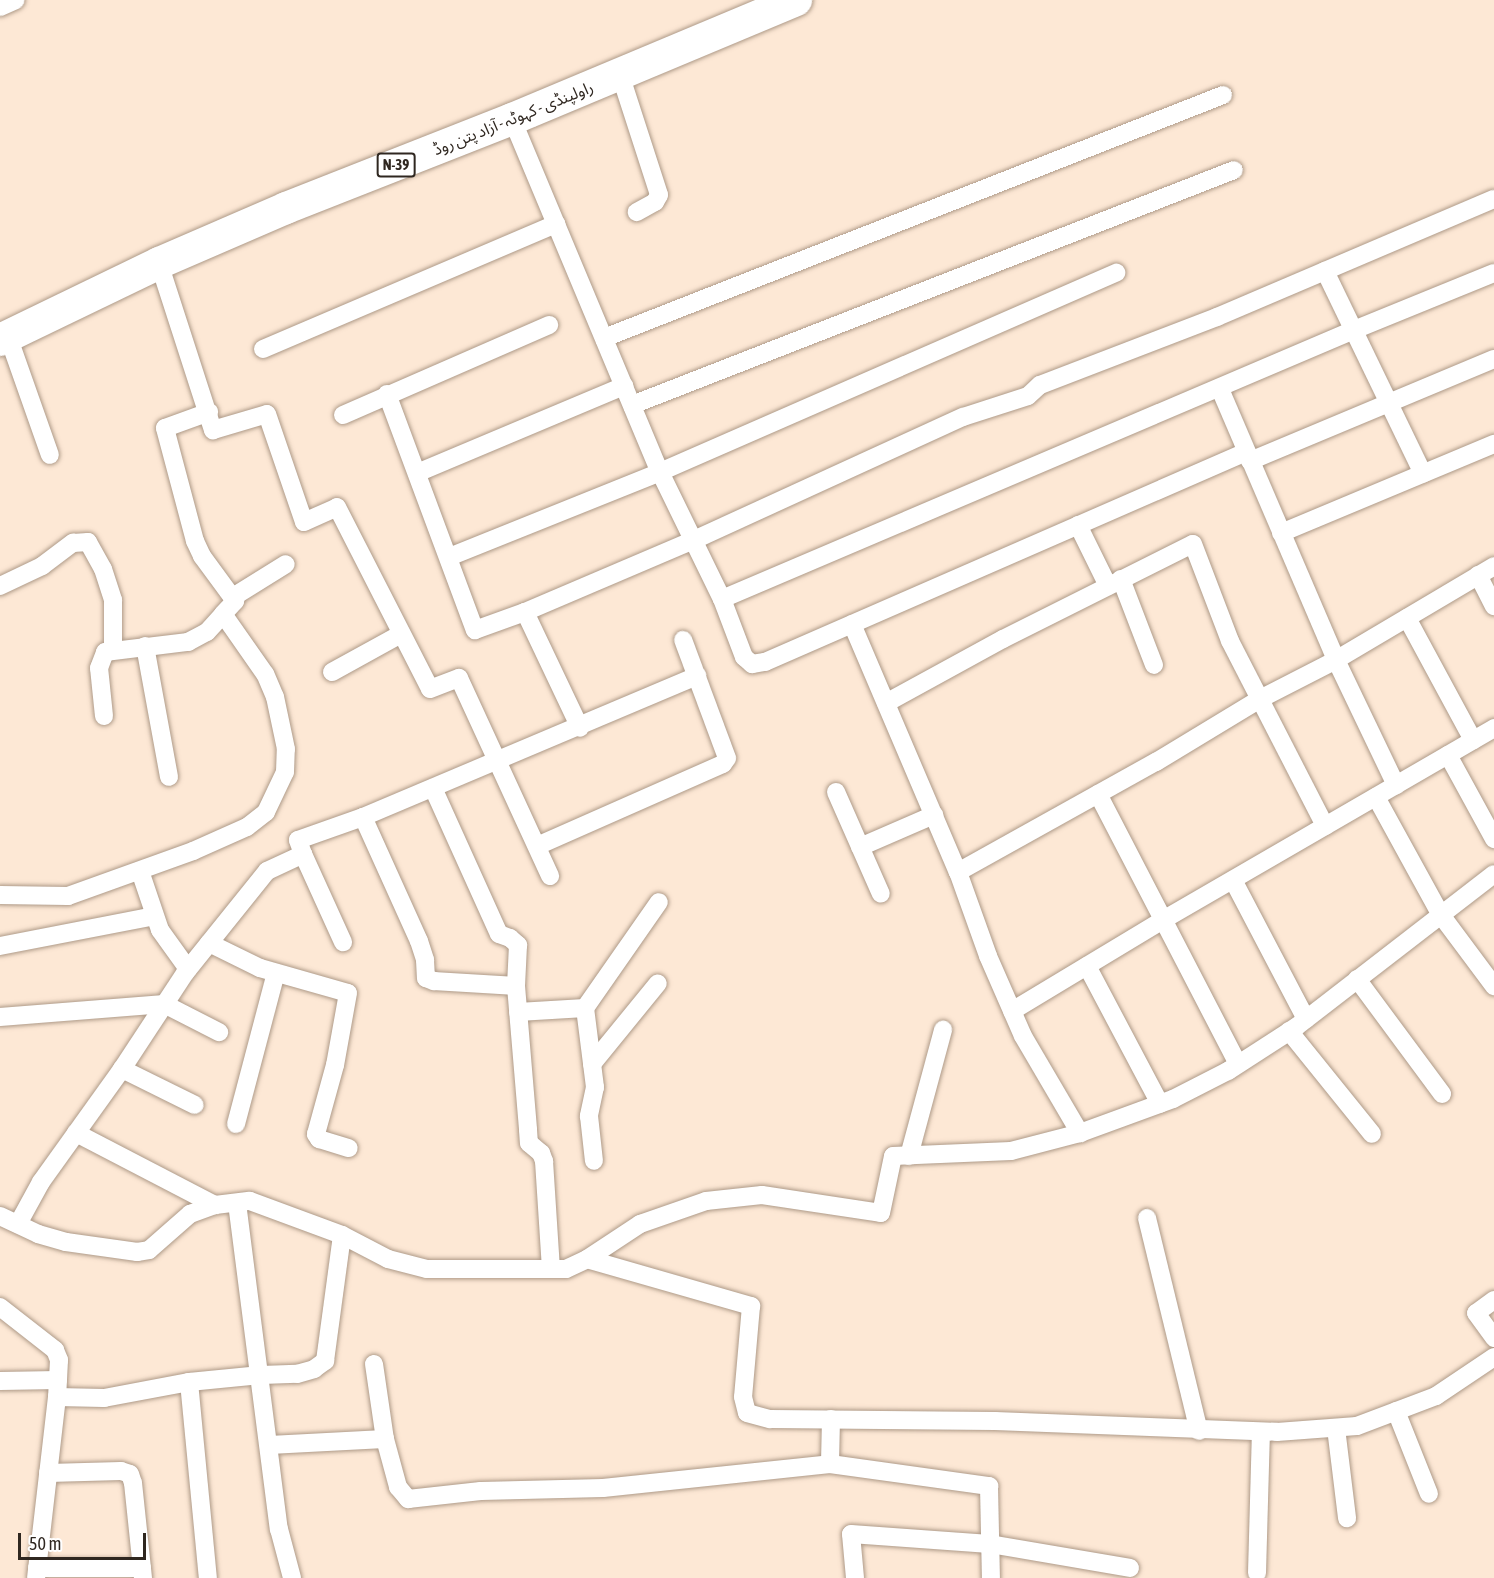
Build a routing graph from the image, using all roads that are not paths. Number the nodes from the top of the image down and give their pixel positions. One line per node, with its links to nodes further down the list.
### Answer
1 (16, 0): 3 (street)
2 (796, 0): 4 (highway, راولپنڈی - کہوٹہ - آزاد پتن روڈ / N-39)
3 (0, 7)
4 (620, 74): 6 (highway, راولپنڈی - کہوٹہ - آزاد پتن روڈ / N-39); 9 (street)
5 (1223, 94): 18 (street)
6 (512, 119): 10 (street); 11 (highway, راولپنڈی - کہوٹہ - آزاد پتن روڈ / N-39)
7 (1234, 170): 25 (street)
8 (1494, 199): 12 (street)
9 (637, 212)
10 (556, 224): 18 (street); 19 (street)
11 (159, 263): 17 (highway, راولپنڈی - کہوٹہ - آزاد پتن روڈ / N-39); 26 (street)
12 (1325, 271): 16 (street); 36 (street)
13 (1116, 273): 31 (street)
14 (1494, 273): 16 (street)
15 (549, 325): 23 (street)
16 (1354, 330): 22 (street); 24 (street)
17 (4, 338): 29 (street)
18 (604, 338): 21 (street)
19 (263, 349)
20 (1494, 359): 24 (street)
21 (624, 386): 25 (street); 32 (street)
22 (1220, 389): 30 (street); 44 (street)
23 (387, 394): 27 (street); 32 (street)
24 (1389, 402): 30 (street); 33 (street)
25 (632, 405): 31 (street)
26 (208, 412): 43 (street); 50 (street)
27 (343, 415)
28 (1494, 444): 33 (street)
29 (50, 455)
30 (1248, 456): 34 (street); 35 (street)
31 (660, 472): 36 (street); 37 (street)
32 (417, 473): 37 (street)
33 (1422, 474): 35 (street)
34 (1078, 525): 41 (street); 49 (street)
35 (1281, 533): 54 (street)
36 (694, 540): 44 (street); 46 (street)
37 (448, 557): 46 (street)
38 (286, 564): 43 (street)
39 (1494, 566): 40 (street)
40 (1478, 575): 45 (street); 48 (street)
41 (1114, 582): 55 (street); 58 (street); 59 (street)
42 (0, 586): 53 (street)
43 (233, 597): 47 (street)
44 (722, 599): 49 (street)
45 (1494, 606)
46 (525, 612): 61 (street)
47 (223, 614): 52 (street); 79 (street)
48 (1407, 618): 54 (street); 63 (street)
49 (852, 624): 59 (street)
50 (401, 634): 56 (street); 65 (street)
51 (683, 640): 57 (street)
52 (146, 646): 53 (street); 66 (street)
53 (114, 650): 60 (street)
54 (1336, 660): 58 (street); 67 (street)
55 (1154, 664)
56 (332, 672)
57 (697, 676): 61 (street); 76 (street)
58 (1260, 699): 70 (street); 74 (street)
59 (886, 703): 72 (street)
60 (104, 716)
61 (580, 728): 65 (street)
62 (1494, 728): 63 (street)
63 (1473, 740): 64 (street)
64 (1448, 755): 67 (street); 75 (street)
65 (499, 761): 68 (street); 76 (street)
66 (169, 777)
67 (1396, 785): 71 (street)
68 (433, 788): 73 (street); 99 (street)
69 (836, 792): 77 (street)
70 (1098, 794): 80 (street); 89 (street)
71 (1376, 797): 74 (street); 87 (street)
72 (934, 815): 77 (street); 80 (street)
73 (363, 818): 78 (street); 99 (street)
74 (1325, 826): 83 (street)
75 (1494, 838)
76 (537, 846): 82 (street)
77 (860, 848): 84 (street)
78 (303, 854): 90 (street); 91 (street)
79 (140, 871): 85 (street); 88 (street)
80 (958, 872): 102 (street)
81 (1494, 874): 87 (street)
82 (550, 876)
83 (1233, 880): 89 (street); 105 (street)
84 (880, 894)
85 (0, 895)
86 (659, 902): 101 (street)
87 (1441, 915): 96 (street); 98 (street)
88 (154, 916): 92 (street); 94 (street)
89 (1164, 920): 93 (street); 110 (street)
90 (343, 942)
91 (209, 943): 94 (street); 95 (street)
92 (0, 946)
93 (1087, 966): 102 (street); 113 (street)
94 (188, 969): 100 (street)
95 (276, 973): 115 (street); 119 (street)
96 (1357, 979): 105 (street); 112 (street)
97 (658, 983): 109 (street)
98 (1494, 986)
99 (516, 987): 103 (street)
100 (164, 1004): 104 (street); 108 (street); 111 (street)
101 (585, 1008): 103 (street); 109 (street)
102 (1012, 1011): 117 (street)
103 (518, 1012): 129 (street)
104 (0, 1017)
105 (1306, 1019): 107 (street)
106 (943, 1030): 120 (street)
107 (1289, 1031): 110 (street); 118 (street)
108 (219, 1032)
109 (592, 1064): 121 (street)
110 (1238, 1064): 113 (street)
111 (122, 1070): 114 (street); 116 (street)
112 (1442, 1094)
113 (1160, 1104): 117 (street)
114 (195, 1105)
115 (236, 1124)
116 (76, 1133): 123 (street); 126 (street)
117 (1080, 1133): 120 (street)
118 (1372, 1134)
119 (349, 1148)
120 (909, 1156): 128 (street)
121 (594, 1161)
122 (237, 1203): 123 (street); 127 (street); 135 (street)
123 (215, 1205): 126 (street)
124 (0, 1216): 126 (street)
125 (1147, 1218): 142 (street)
126 (18, 1224)
127 (342, 1234): 129 (street); 135 (street)
128 (587, 1259): 129 (street); 140 (street)
129 (551, 1268)
130 (1494, 1300): 132 (street)
131 (0, 1306): 138 (street)
132 (1494, 1338)
133 (1494, 1357): 139 (street)
134 (374, 1364): 144 (street)
135 (261, 1375): 137 (street); 145 (street)
136 (0, 1381): 138 (street)
137 (189, 1382): 138 (street); 155 (street)
138 (58, 1389): 147 (street)
139 (1396, 1411): 141 (street); 148 (street)
140 (831, 1419): 142 (street); 146 (street)
141 (1336, 1428): 143 (street); 149 (street)
142 (1198, 1431): 143 (street)
143 (1261, 1432): 154 (street)
144 (385, 1439): 145 (street); 146 (street)
145 (269, 1445): 156 (street)
146 (830, 1464): 150 (street)
147 (48, 1473): 152 (street); 153 (street)
148 (1429, 1494)
149 (1347, 1518)
150 (990, 1544): 151 (street); 157 (street); 158 (street)
151 (1130, 1568)
152 (37, 1573): 153 (street)
153 (143, 1573)
154 (1257, 1574)
155 (207, 1578)
156 (292, 1578)
157 (855, 1578)
158 (991, 1578)

